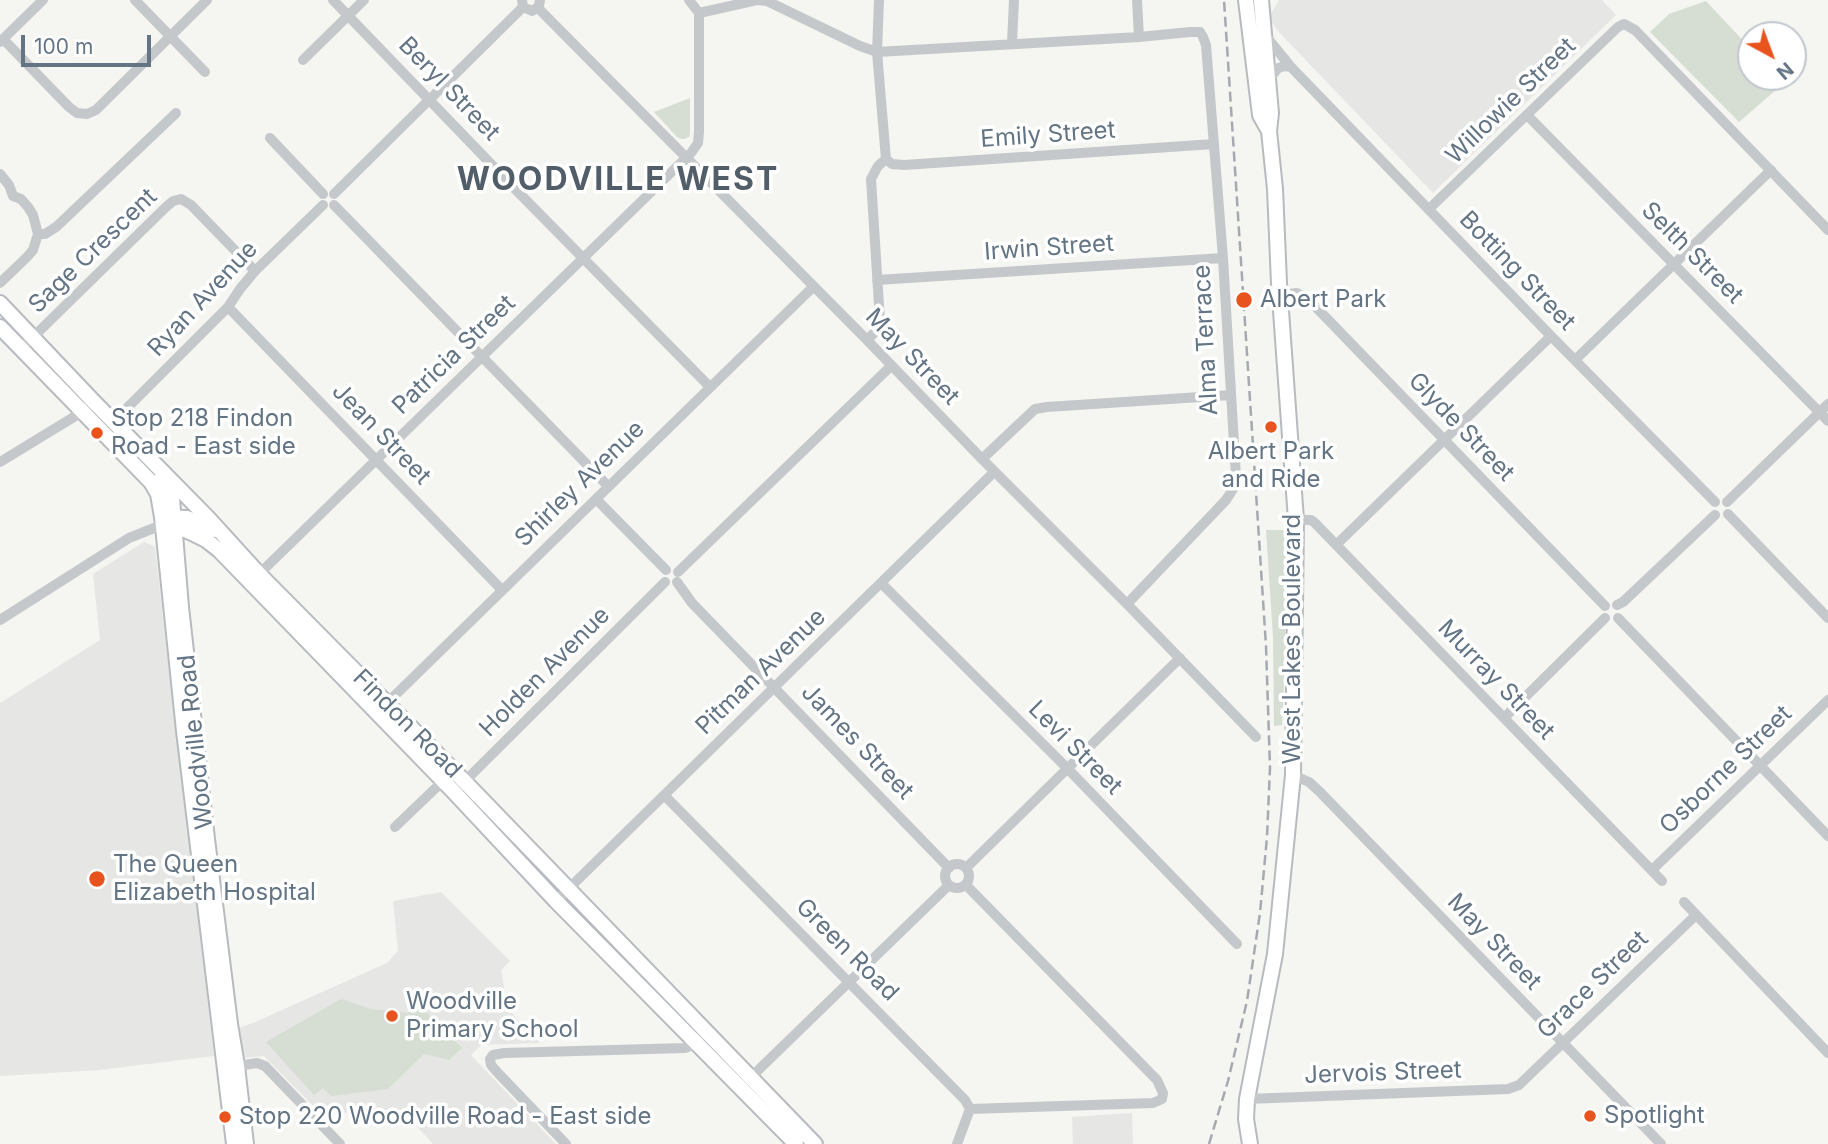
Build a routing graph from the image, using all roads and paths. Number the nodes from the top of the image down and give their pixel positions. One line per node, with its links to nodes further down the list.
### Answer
1 (43, 0): 20 (street)
2 (135, 0): 18 (street)
3 (207, 0): 18 (street)
4 (334, 0): 16 (street, Beryl Street)
5 (364, 0): 16 (street)
6 (689, 0): 15 (street)
7 (767, 0): 15 (street); 22 (street)
8 (879, 0): 22 (street)
9 (1014, 0): 21 (street)
10 (1137, 0): 19 (street)
11 (1246, 0): 30 (main road, West Lakes Boulevard)
12 (1261, 0): 17 (main road, West Lakes Boulevard)
13 (523, 4): 14 (street); 27 (street, Ryan Avenue)
14 (539, 4): 33 (street, May Street)
15 (699, 13): 33 (street)
16 (348, 15): 23 (street); 27 (street, Beryl Street)
17 (1263, 33): 24 (street, Botting Street); 26 (main road, West Lakes Boulevard)
18 (171, 36): 20 (street); 25 (street)
19 (1139, 37): 21 (street); 32 (street, Alma Terrace)
20 (1, 41)
21 (1012, 43): 22 (street)
22 (877, 52): 34 (street)
23 (303, 60)
24 (1292, 67): 26 (street); 38 (street, Botting Street)
25 (205, 72)
26 (1268, 81): 30 (main road, West Lakes Boulevard)
27 (430, 100): 37 (street, Ryan Avenue); 41 (street, Beryl Street)
28 (176, 113): 40 (street)
29 (1527, 115): 35 (street, Willowie Street); 38 (street, Willowie Street); 43 (street, Selth Street)
30 (1269, 131): 48 (main road, West Lakes Boulevard)
31 (270, 138): 37 (street)
32 (1214, 145): 34 (street, Emily Street); 42 (street, Alma Terrace)
33 (686, 158): 41 (street, Patricia Street); 47 (street, May Street)
34 (886, 159): 45 (street)
35 (1771, 170): 39 (street); 43 (street)
36 (0, 174): 40 (street)
37 (329, 200): 44 (street, Ryan Avenue); 56 (street)
38 (1429, 209): 52 (street, Botting Street)
39 (1828, 230)
40 (38, 234): 46 (street)
41 (584, 258): 56 (street, Patricia Street); 59 (street, Beryl Street)
42 (1223, 258): 45 (street, Irwin Street); 60 (street, Alma Terrace)
43 (1673, 264): 57 (street); 64 (street, Selth Street)
44 (255, 271): 50 (street, Ryan Avenue); 53 (street, Sage Crescent)
45 (877, 280): 54 (street)
46 (0, 283)
47 (813, 286): 54 (street, May Street); 59 (street, Shirley Avenue)
48 (1280, 295): 67 (street, Glyde Street); 79 (main road, West Lakes Boulevard)
49 (0, 303): 53 (main road, Findon Road)
50 (228, 307): 66 (street, Ryan Avenue); 69 (street, Jean Street)
51 (0, 327): 55 (main road)
52 (1551, 336): 57 (street, Botting Street); 67 (street)
53 (33, 337): 55 (street, Sage Crescent); 61 (main road, Findon Road)
54 (867, 340): 58 (street, May Street)
55 (21, 349): 63 (main road)
56 (482, 357): 69 (street, Patricia Street); 73 (street)
57 (1575, 360): 75 (street, Botting Street)
58 (891, 366): 68 (street, May Street); 86 (street)
59 (710, 387): 73 (street, Shirley Avenue)
60 (1231, 395): 68 (street); 91 (street, Alma Terrace)
61 (93, 401): 63 (street); 66 (main road, Findon Road)
62 (1828, 404): 64 (street)
63 (82, 412): 70 (street); 80 (main road)
64 (1819, 412): 65 (street, Selth Street); 76 (street)
65 (1828, 421)
66 (113, 422): 71 (main road, Findon Road)
67 (1444, 440): 83 (street); 92 (street, Glyde Street)
68 (982, 459): 72 (street, May Street)
69 (376, 460): 87 (street, Patricia Street); 90 (street, Jean Street)
70 (0, 462)
71 (158, 468): 80 (main road, Woodville Road); 81 (main road, Findon Road)
72 (995, 472): 89 (street, Pitman Avenue); 91 (street, May Street)
73 (608, 486): 74 (street, Shirley Avenue)
74 (596, 499): 85 (street); 90 (street, Shirley Avenue)
75 (1715, 502): 76 (street); 77 (street)
76 (1727, 502): 78 (street)
77 (1715, 514): 78 (street); 93 (street)
78 (1728, 514): 96 (street)
79 (1296, 520): 83 (street, Murray Street); 106 (main road, West Lakes Boulevard)
80 (168, 522): 81 (main road); 82 (main road, Findon Road); 84 (main road, Woodville Road); 97 (street); 128 (main road, Woodville Road)
81 (218, 530): 87 (main road, Findon Road)
82 (206, 540): 84 (main road); 87 (main road, Findon Road)
83 (1337, 544): 102 (street, Murray Street)
84 (175, 549): 128 (main road, Woodville Road)
85 (666, 570): 86 (street); 88 (street)
86 (677, 577): 88 (street); 99 (street, James Street)
87 (255, 578): 101 (main road, Findon Road)
88 (665, 582): 108 (street, Holden Avenue)
89 (882, 584): 99 (street, Pitman Avenue); 105 (street, Levi Street)
90 (502, 590): 101 (street, Shirley Avenue)
91 (1127, 604): 98 (street, May Street)
92 (1605, 606): 93 (street); 94 (street)
93 (1617, 606): 95 (street)
94 (1605, 618): 95 (street); 102 (street)
95 (1618, 618): 104 (street)
96 (1828, 618)
97 (0, 620)
98 (1180, 658): 103 (street, May Street); 105 (street)
99 (775, 687): 109 (street, Pitman Avenue); 112 (street, James Street)
100 (1828, 700): 104 (street, Osborne Street)
101 (382, 708): 107 (main road, Findon Road); 108 (main road, Findon Road)
102 (1504, 718): 114 (street, Murray Street)
103 (1256, 737)
104 (1760, 766): 111 (street); 114 (street, Osborne Street)
105 (1067, 768): 113 (street); 122 (street, Levi Street)
106 (1293, 775): 126 (street, May Street); 131 (main road, West Lakes Boulevard)
107 (443, 781): 108 (main road, Findon Road); 110 (street)
108 (459, 787): 118 (main road, Findon Road); 119 (main road, Findon Road)
109 (665, 796): 118 (street, Pitman Avenue); 123 (street, Green Road)
110 (396, 827)
111 (1828, 836)
112 (950, 868): 113 (street); 116 (street)
113 (965, 868): 117 (street)
114 (1652, 870): 115 (street, Murray Street)
115 (1662, 881)
116 (949, 885): 117 (street); 123 (street)
117 (966, 885): 132 (street)
118 (569, 890): 119 (street, Pitman Avenue); 124 (main road, Findon Road)
119 (556, 901): 125 (main road, Findon Road)
120 (1684, 902): 121 (street)
121 (1696, 915): 126 (street, Grace Street); 127 (street)
122 (1237, 944)
123 (849, 982): 129 (street); 132 (street, Green Road)
124 (706, 1031): 125 (street); 129 (main road, Findon Road)
125 (695, 1042): 129 (main road, Findon Road); 136 (street)
126 (1563, 1044): 130 (street, Grace Street); 141 (street, May Street)
127 (1828, 1053)
128 (231, 1067): 133 (main road, Woodville Road); 134 (main road, Woodville Road); 135 (street)
129 (745, 1083): 137 (main road, Findon Road); 138 (main road, Findon Road)
130 (1519, 1085): 131 (street, Jervois Street)
131 (1247, 1100): 140 (main road, West Lakes Boulevard)
132 (970, 1108): 139 (street)
133 (234, 1144)
134 (246, 1144)
135 (340, 1144)
136 (566, 1144)
137 (796, 1144)
138 (815, 1144)
139 (957, 1144)
140 (1250, 1144)
141 (1661, 1144)

